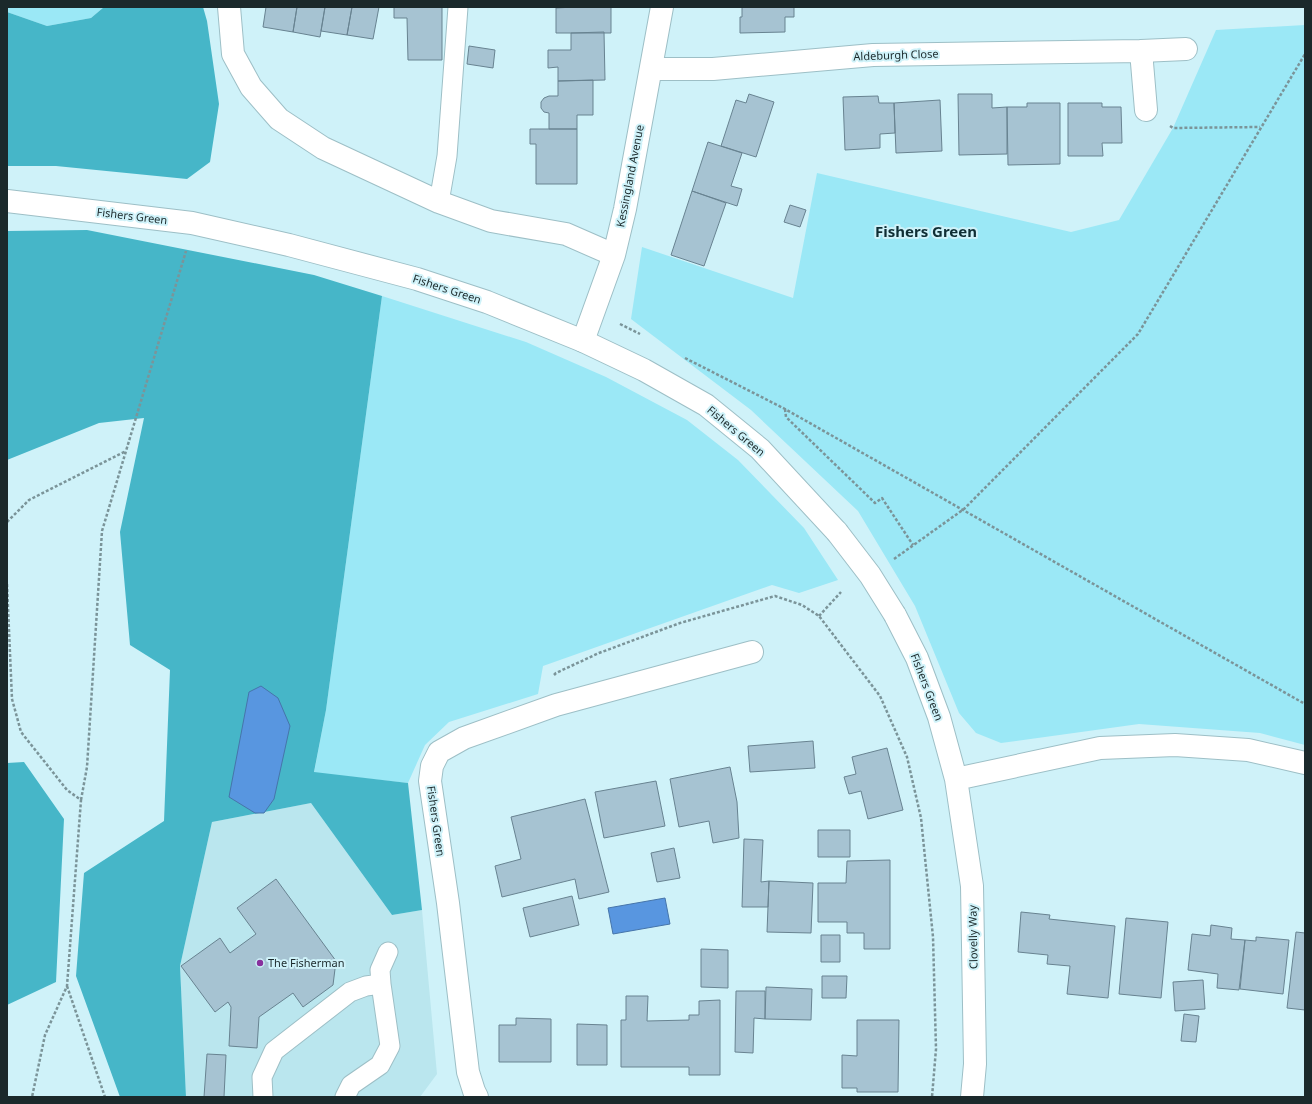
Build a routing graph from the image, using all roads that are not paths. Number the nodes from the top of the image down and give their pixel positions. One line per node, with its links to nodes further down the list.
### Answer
1 (229, 7): 9 (street)
2 (458, 7): 9 (lane)
3 (662, 7): 6 (street, Kessingland Avenue)
4 (1186, 49): 5 (street, Aldeburgh Close)
5 (1141, 51): 6 (street, Aldeburgh Close); 7 (street)
6 (651, 69): 10 (street, Kessingland Avenue)
7 (1146, 110)
8 (7, 201): 11 (street, Fishers Green)
9 (439, 202): 10 (street)
10 (614, 255): 11 (street, Kessingland Avenue)
11 (583, 341): 14 (street, Fishers Green, bridge)
12 (752, 652): 19 (street, Fishers Green)
13 (1305, 763): 14 (street)
14 (956, 779): 20 (street, Clovelly Way)
15 (388, 952): 16 (lane)
16 (381, 984): 17 (lane); 18 (lane)
17 (263, 1097)
18 (345, 1097)
19 (477, 1097)
20 (972, 1097)

